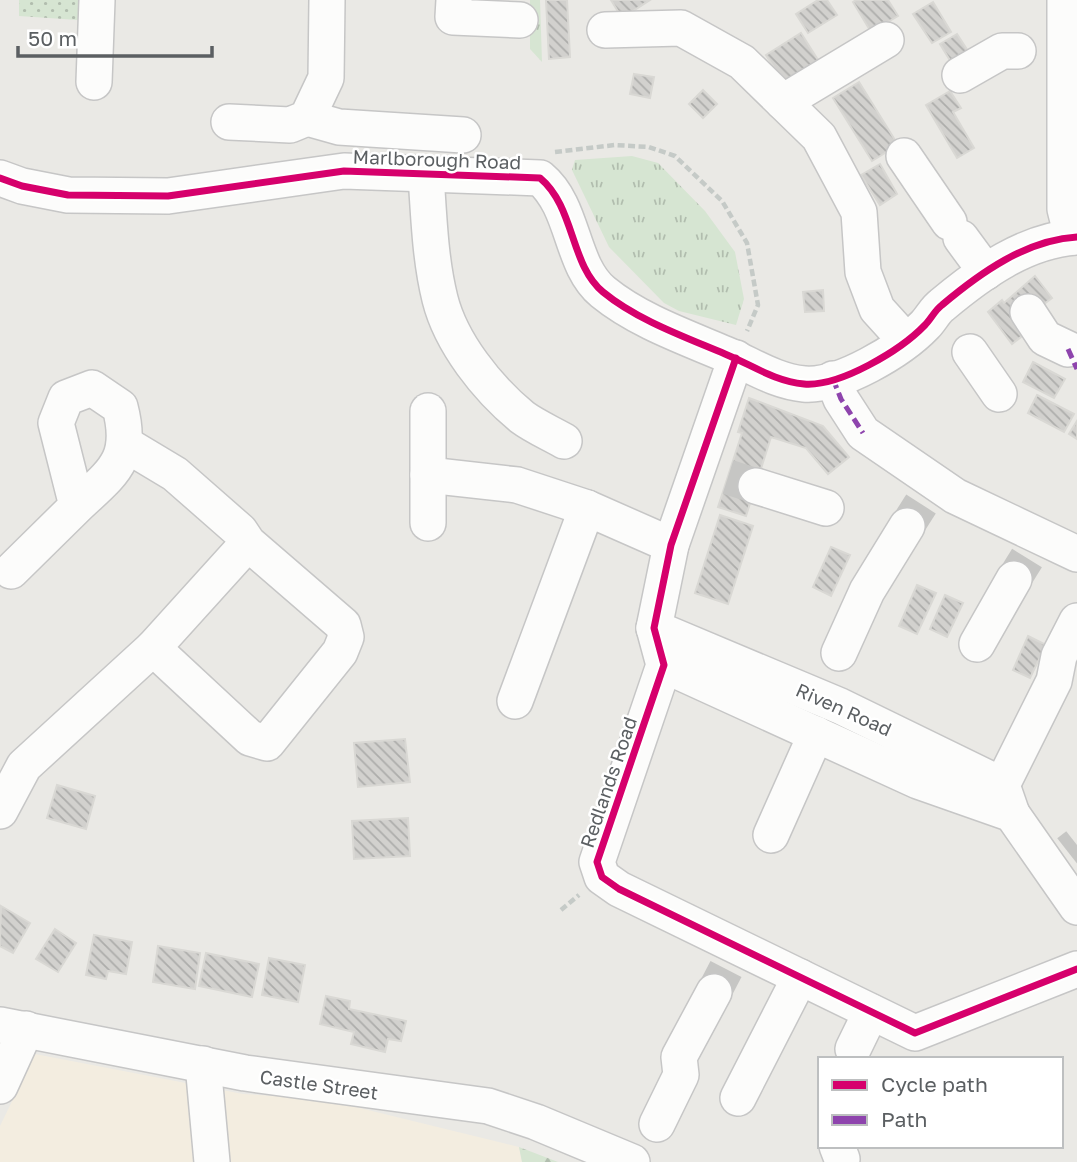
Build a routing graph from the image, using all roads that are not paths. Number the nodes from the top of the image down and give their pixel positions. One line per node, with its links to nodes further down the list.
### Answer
1 (97, 0): 10 (street)
2 (327, 0): 12 (street)
3 (454, 0): 5 (street)
4 (1070, 4): 8 (street)
5 (520, 20)
6 (605, 30): 11 (street)
7 (886, 40): 11 (street)
8 (1040, 52): 9 (street); 18 (street)
9 (960, 75)
10 (94, 82)
11 (783, 102): 21 (street)
12 (307, 118): 13 (street); 14 (street)
13 (229, 122)
14 (463, 135)
15 (904, 156): 19 (street)
16 (426, 176): 17 (street, Marlborough Road); 23 (street, Marlborough Road); 27 (street)
17 (0, 178)
18 (1074, 237): 19 (street, Marlborough Road)
19 (991, 269): 20 (street, Marlborough Road); 22 (street)
20 (939, 307): 21 (street, Marlborough Road); 25 (street)
21 (906, 341): 24 (street, Marlborough Road)
22 (1068, 349)
23 (736, 358): 24 (street, Marlborough Road); 30 (street)
24 (833, 379): 31 (street)
25 (999, 394)
26 (428, 411): 29 (street)
27 (564, 441)
28 (125, 444): 32 (street); 32 (street); 36 (street)
29 (428, 475): 33 (street); 35 (street)
30 (727, 477): 34 (street); 37 (street)
31 (921, 504): 39 (street); 47 (street)
32 (76, 506): 40 (street)
33 (587, 508): 37 (street); 48 (street)
34 (827, 508)
35 (428, 523)
36 (248, 543): 44 (street); 44 (street)
37 (671, 545): 42 (street)
38 (1077, 554): 39 (street)
39 (1027, 558): 43 (street)
40 (4, 571)
41 (1077, 621): 46 (street)
42 (654, 628): 45 (street); 47 (street, Riven Road)
43 (978, 644)
44 (153, 648): 51 (street)
45 (664, 665): 49 (street, Riven Road); 54 (street, Redlands Road)
46 (1067, 673): 50 (street)
47 (829, 675): 50 (street, Riven Road)
48 (515, 701)
49 (816, 734): 50 (street, Riven Road); 52 (street)
50 (1007, 799): 53 (street, Riven Road)
51 (0, 811)
52 (771, 835)
53 (1077, 907)
54 (726, 969): 56 (street, Redlands Road); 63 (street)
55 (1077, 970): 57 (street, Redlands Road)
56 (800, 977): 57 (street, Redlands Road); 62 (street)
57 (871, 1012): 59 (street)
58 (13, 1027): 60 (street, Castle Street); 61 (street)
59 (853, 1049)
60 (203, 1064): 64 (street); 65 (street, Castle Street)
61 (0, 1086)
62 (738, 1098)
63 (657, 1124)
64 (212, 1162)
65 (632, 1162)

